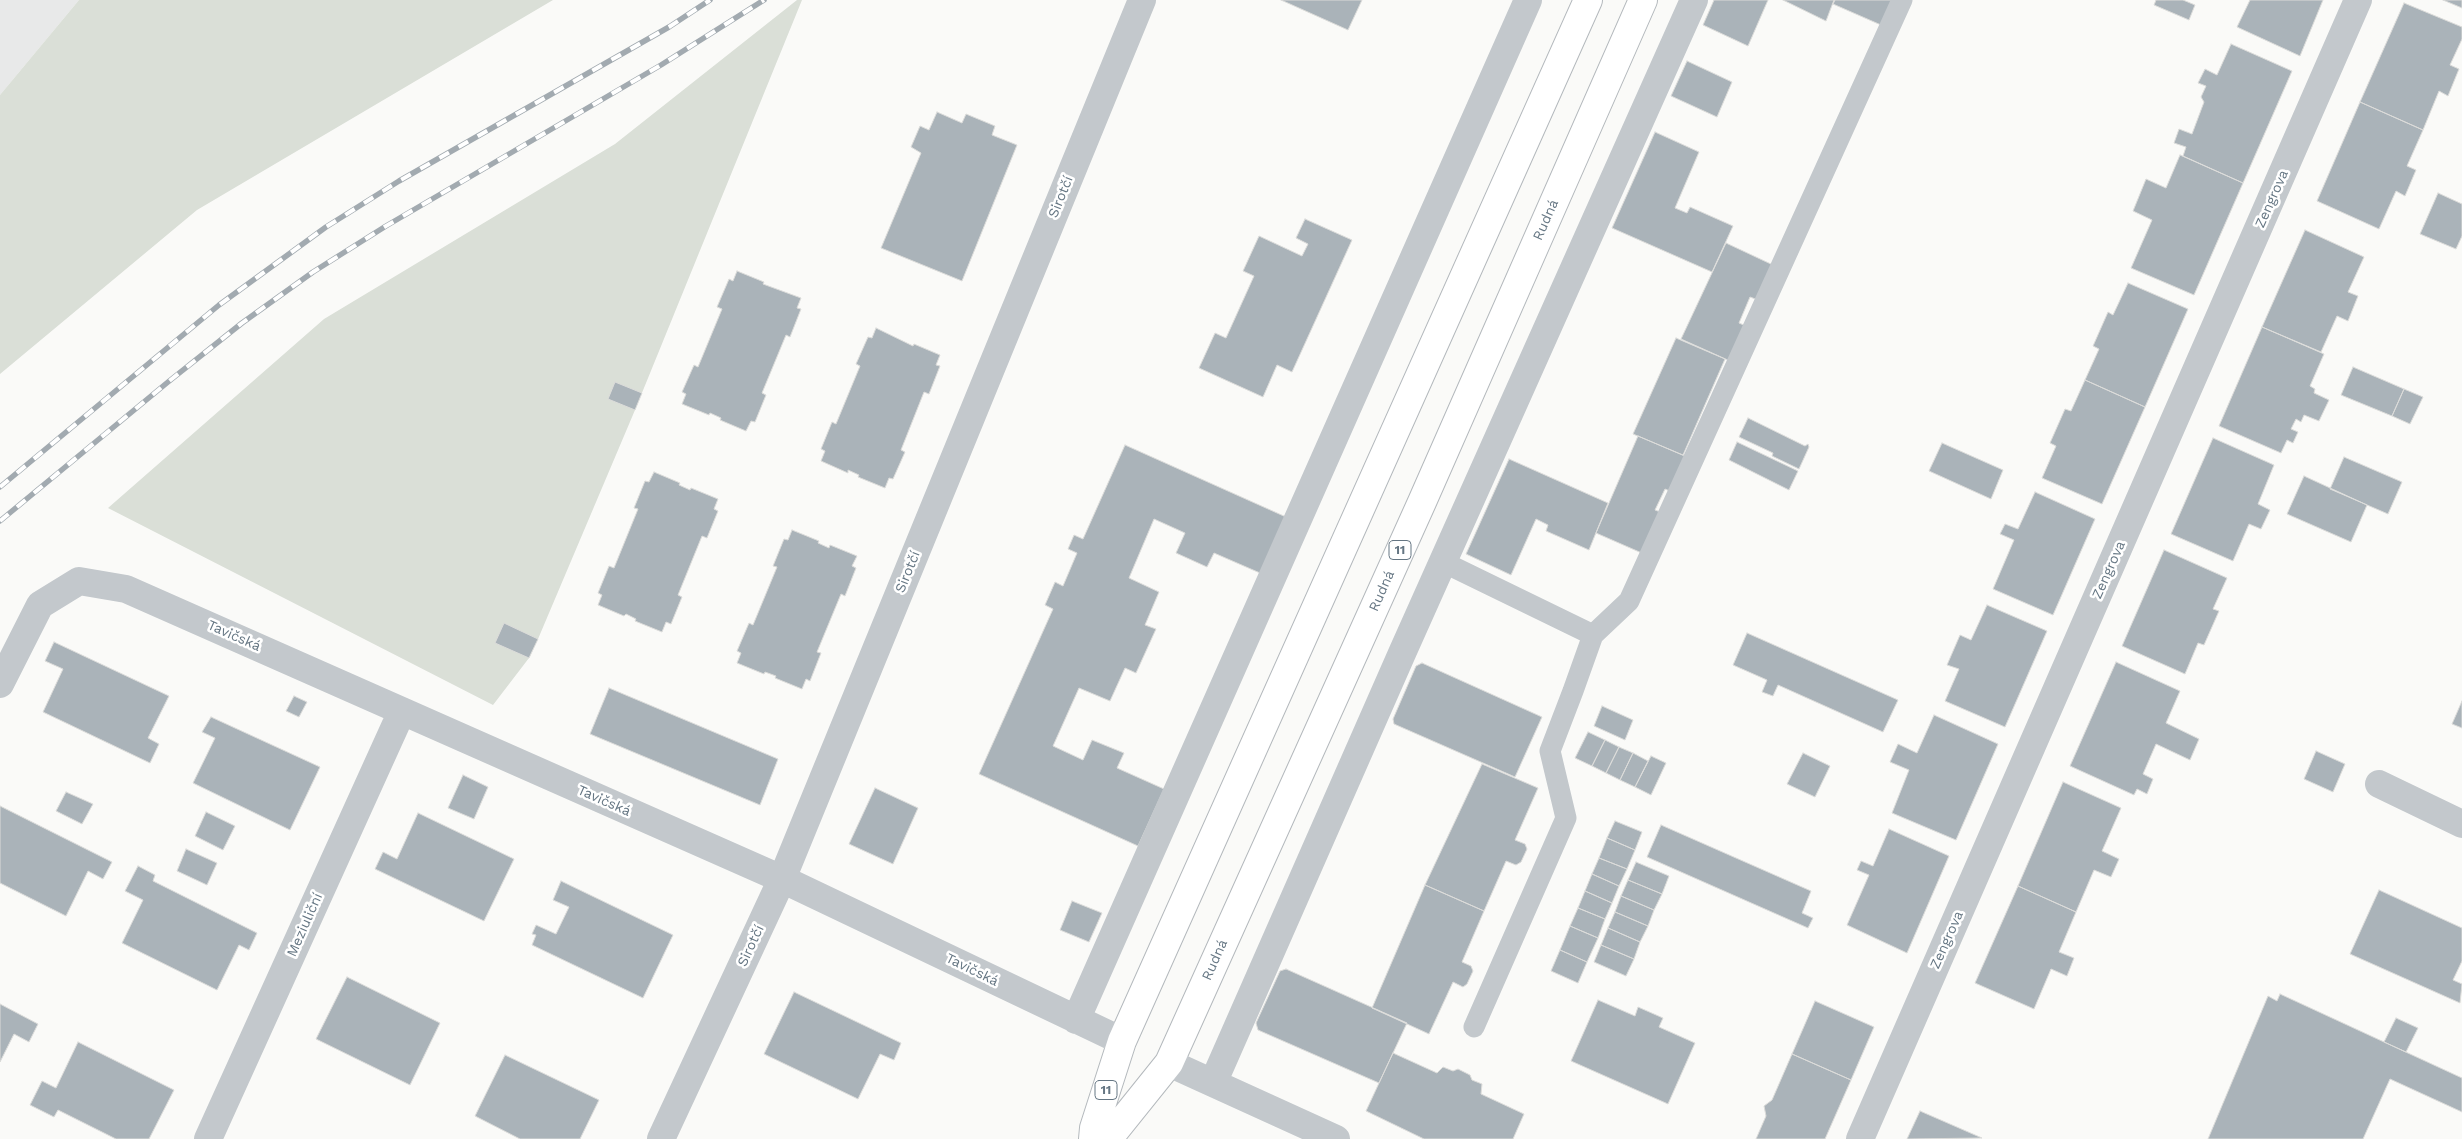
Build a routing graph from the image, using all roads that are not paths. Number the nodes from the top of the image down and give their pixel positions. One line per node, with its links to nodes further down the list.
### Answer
1 (1142, 0): 14 (street, Sirotčí)
2 (1643, 0): 18 (highway, Rudná / 11)
3 (1694, 0): 8 (street)
4 (1902, 0): 9 (lane)
5 (2358, 0): 25 (street, Zengrova)
6 (1526, 6): 15 (street)
7 (1584, 8): 17 (highway, 11)
8 (1443, 562): 9 (lane); 19 (street)
9 (1593, 634): 16 (lane)
10 (0, 684): 11 (street, Tavičská)
11 (402, 711): 14 (street, Tavičská); 20 (street, Meziuliční)
12 (2379, 784): 13 (street)
13 (2462, 824)
14 (782, 880): 15 (street, Tavičská); 21 (street, Sirotčí)
15 (1076, 1020): 17 (street, Tavičská)
16 (1474, 1027)
17 (1122, 1041): 22 (highway, 11)
18 (1169, 1063): 19 (street); 23 (highway, Rudná / 11)
19 (1213, 1083): 24 (street)
20 (208, 1139)
21 (661, 1139)
22 (1094, 1139)
23 (1108, 1139)
24 (1336, 1139)
25 (1860, 1139)

